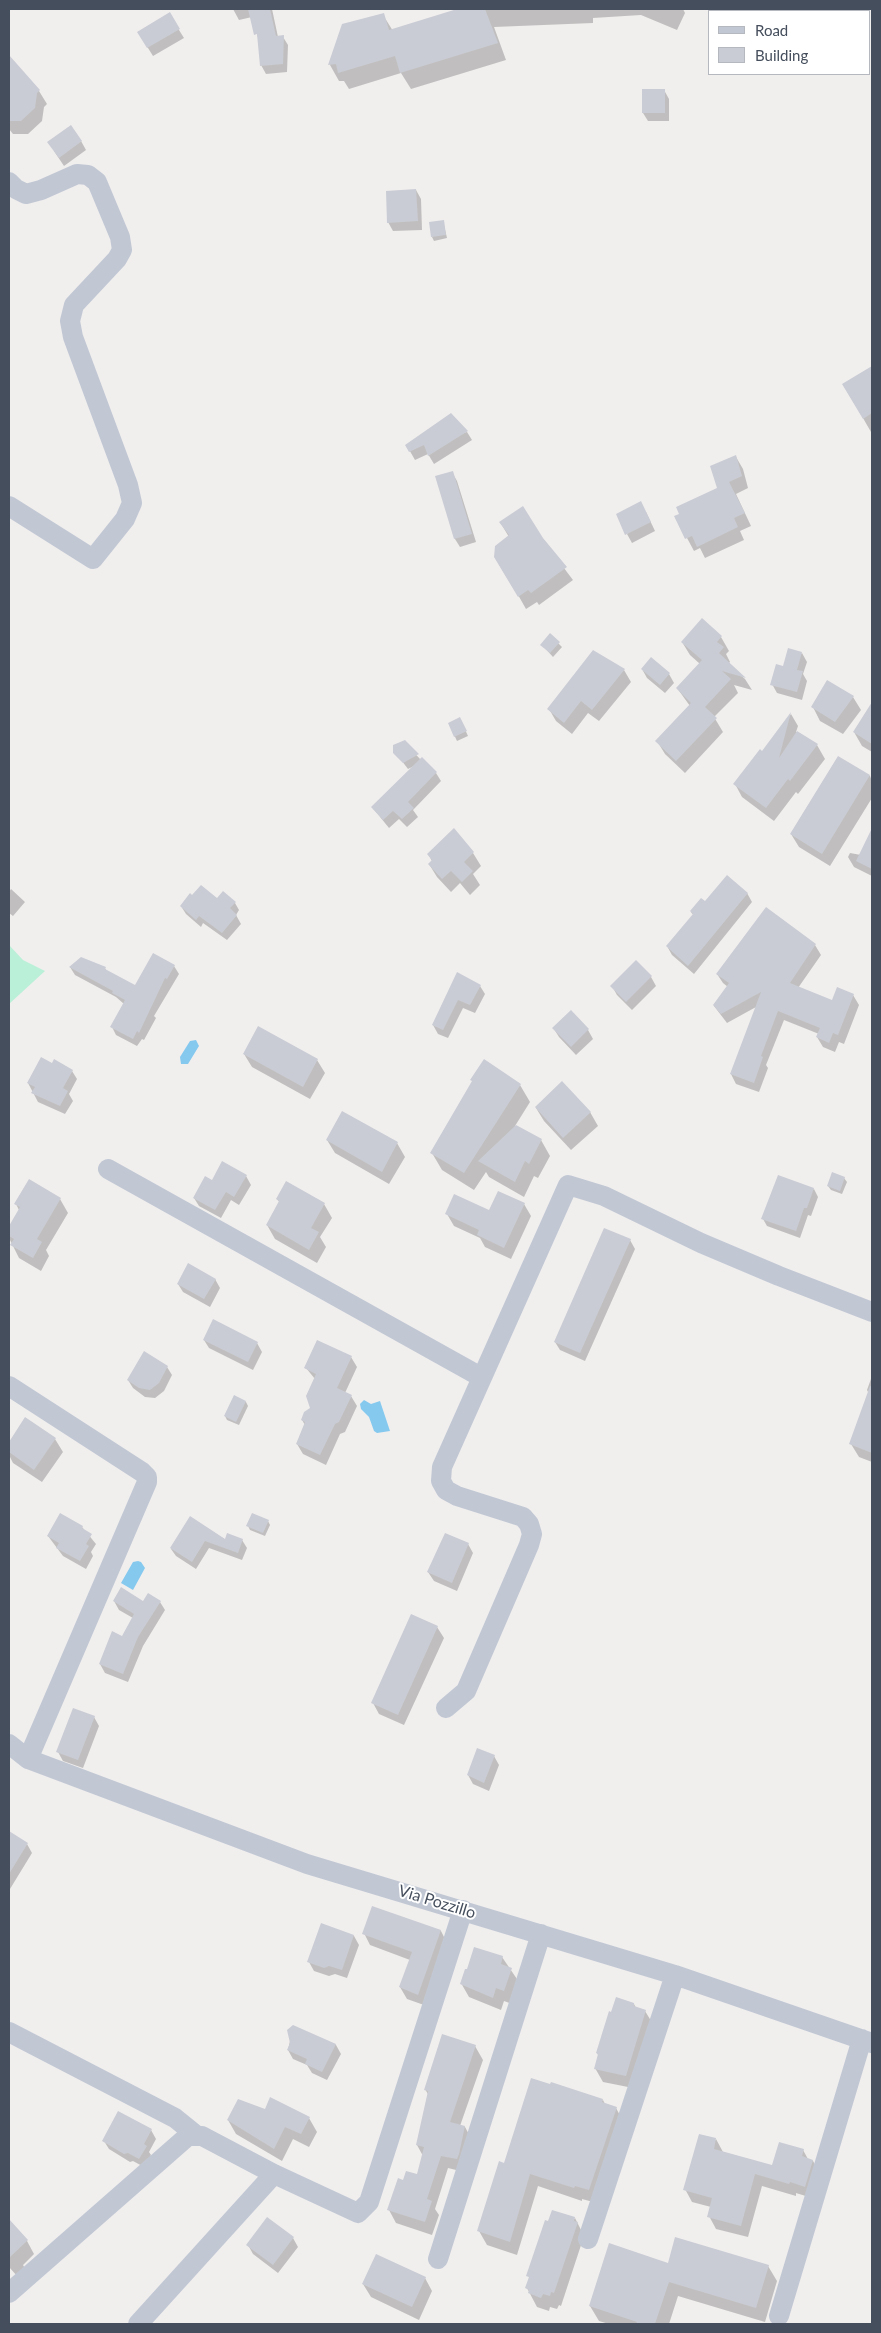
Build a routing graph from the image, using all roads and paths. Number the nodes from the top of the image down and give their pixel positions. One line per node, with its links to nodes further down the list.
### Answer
1 (9, 182): 2 (street)
2 (9, 506)
3 (108, 1169): 5 (street)
4 (872, 1312): 5 (street)
5 (481, 1378): 7 (street)
6 (9, 1386): 9 (street)
7 (446, 1708)
8 (9, 1744): 9 (street, Via Pozzillo)
9 (28, 1760): 10 (street, Via Pozzillo)
10 (463, 1910): 11 (street, Via Pozzillo); 16 (street)
11 (541, 1934): 12 (street, Via Pozzillo); 18 (street)
12 (675, 1975): 14 (street, Via Pozzillo); 17 (street)
13 (9, 2032): 15 (street)
14 (867, 2041): 20 (street)
15 (196, 2134): 16 (street); 19 (street)
16 (274, 2174): 21 (street)
17 (588, 2239)
18 (438, 2258)
19 (9, 2292)
20 (779, 2316)
21 (138, 2324)

